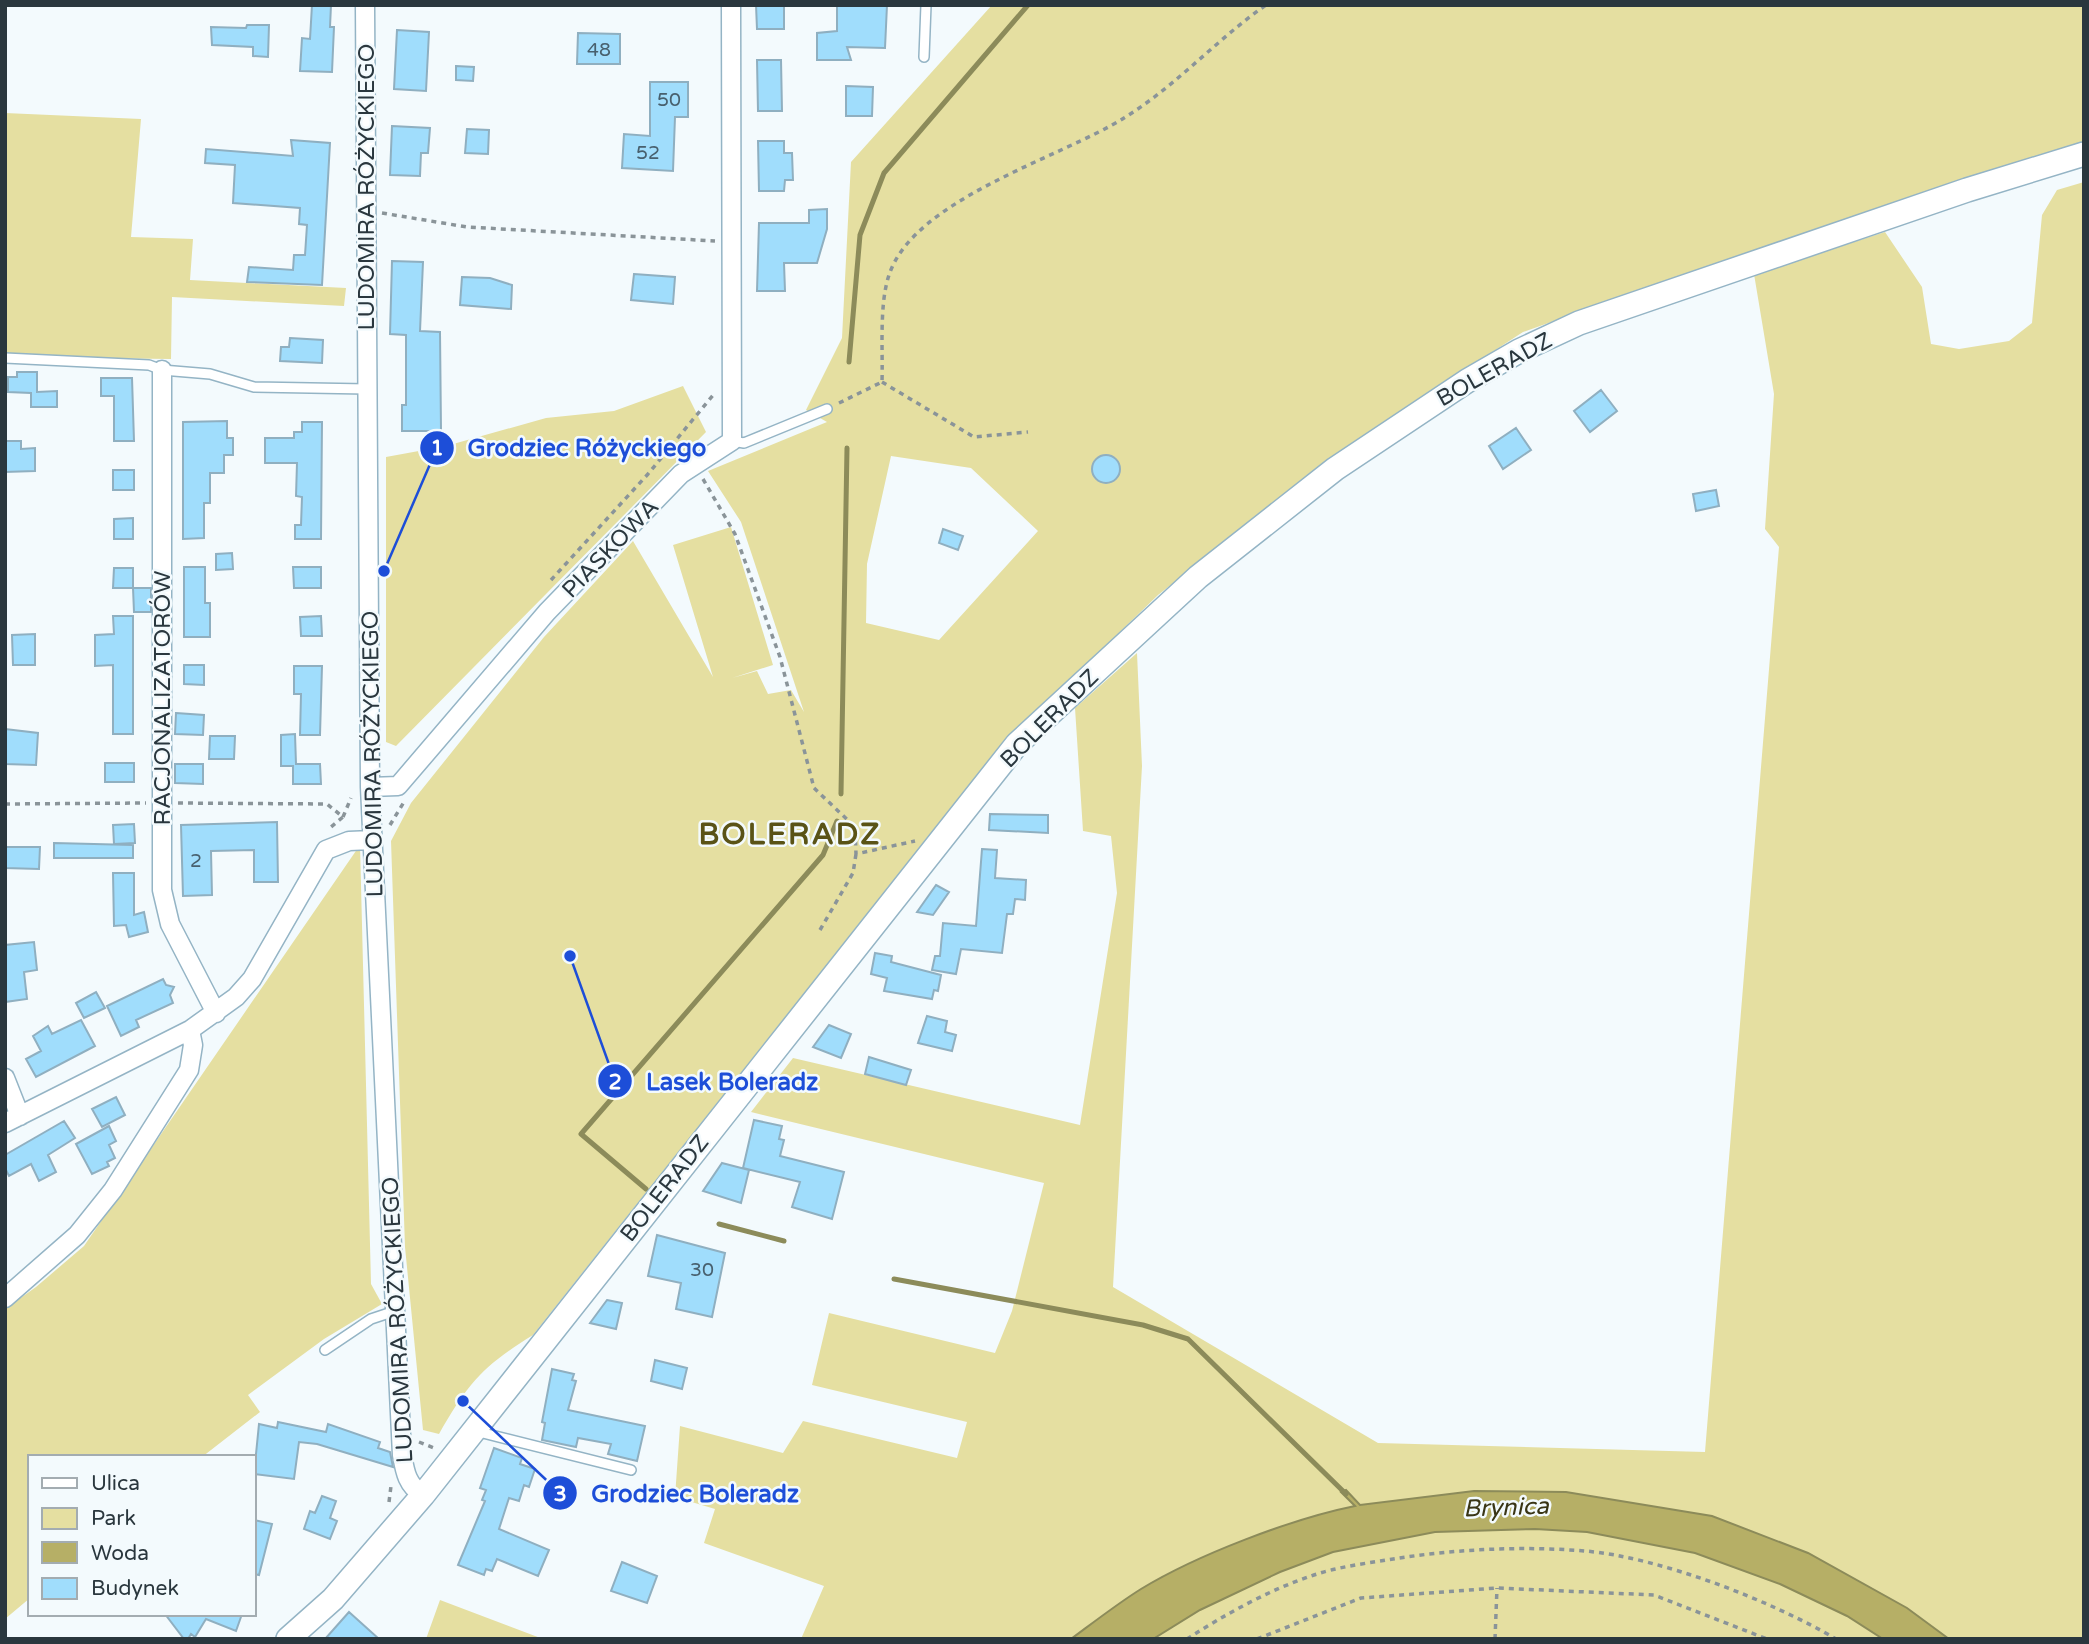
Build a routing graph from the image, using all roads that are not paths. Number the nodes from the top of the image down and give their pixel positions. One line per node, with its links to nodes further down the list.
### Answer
1 (365, 5): 8 (street, LUDOMIRA RÓŻYCKIEGO)
2 (730, 5): 10 (street)
3 (926, 5): 4 (lane)
4 (924, 57)
5 (2084, 154): 20 (street, BOLERADZ)
6 (5, 358): 7 (lane)
7 (162, 370): 8 (lane); 13 (street, RACJONALIZATORÓW)
8 (367, 389): 11 (street, LUDOMIRA RÓŻYCKIEGO)
9 (827, 409): 10 (lane)
10 (732, 441): 11 (street, PIASKOWA)
11 (370, 787): 12 (street, LUDOMIRA RÓŻYCKIEGO)
12 (378, 837): 13 (street); 18 (street, LUDOMIRA RÓŻYCKIEGO)
13 (216, 1013): 14 (street)
14 (190, 1030): 16 (street); 17 (street)
15 (5, 1078): 16 (street)
16 (13, 1119)
17 (5, 1298)
18 (395, 1311): 19 (lane); 22 (street, LUDOMIRA RÓŻYCKIEGO)
19 (325, 1350)
20 (473, 1431): 21 (lane); 22 (street, BOLERADZ)
21 (631, 1471)
22 (423, 1495): 23 (street, BOLERADZ)
23 (288, 1639)

